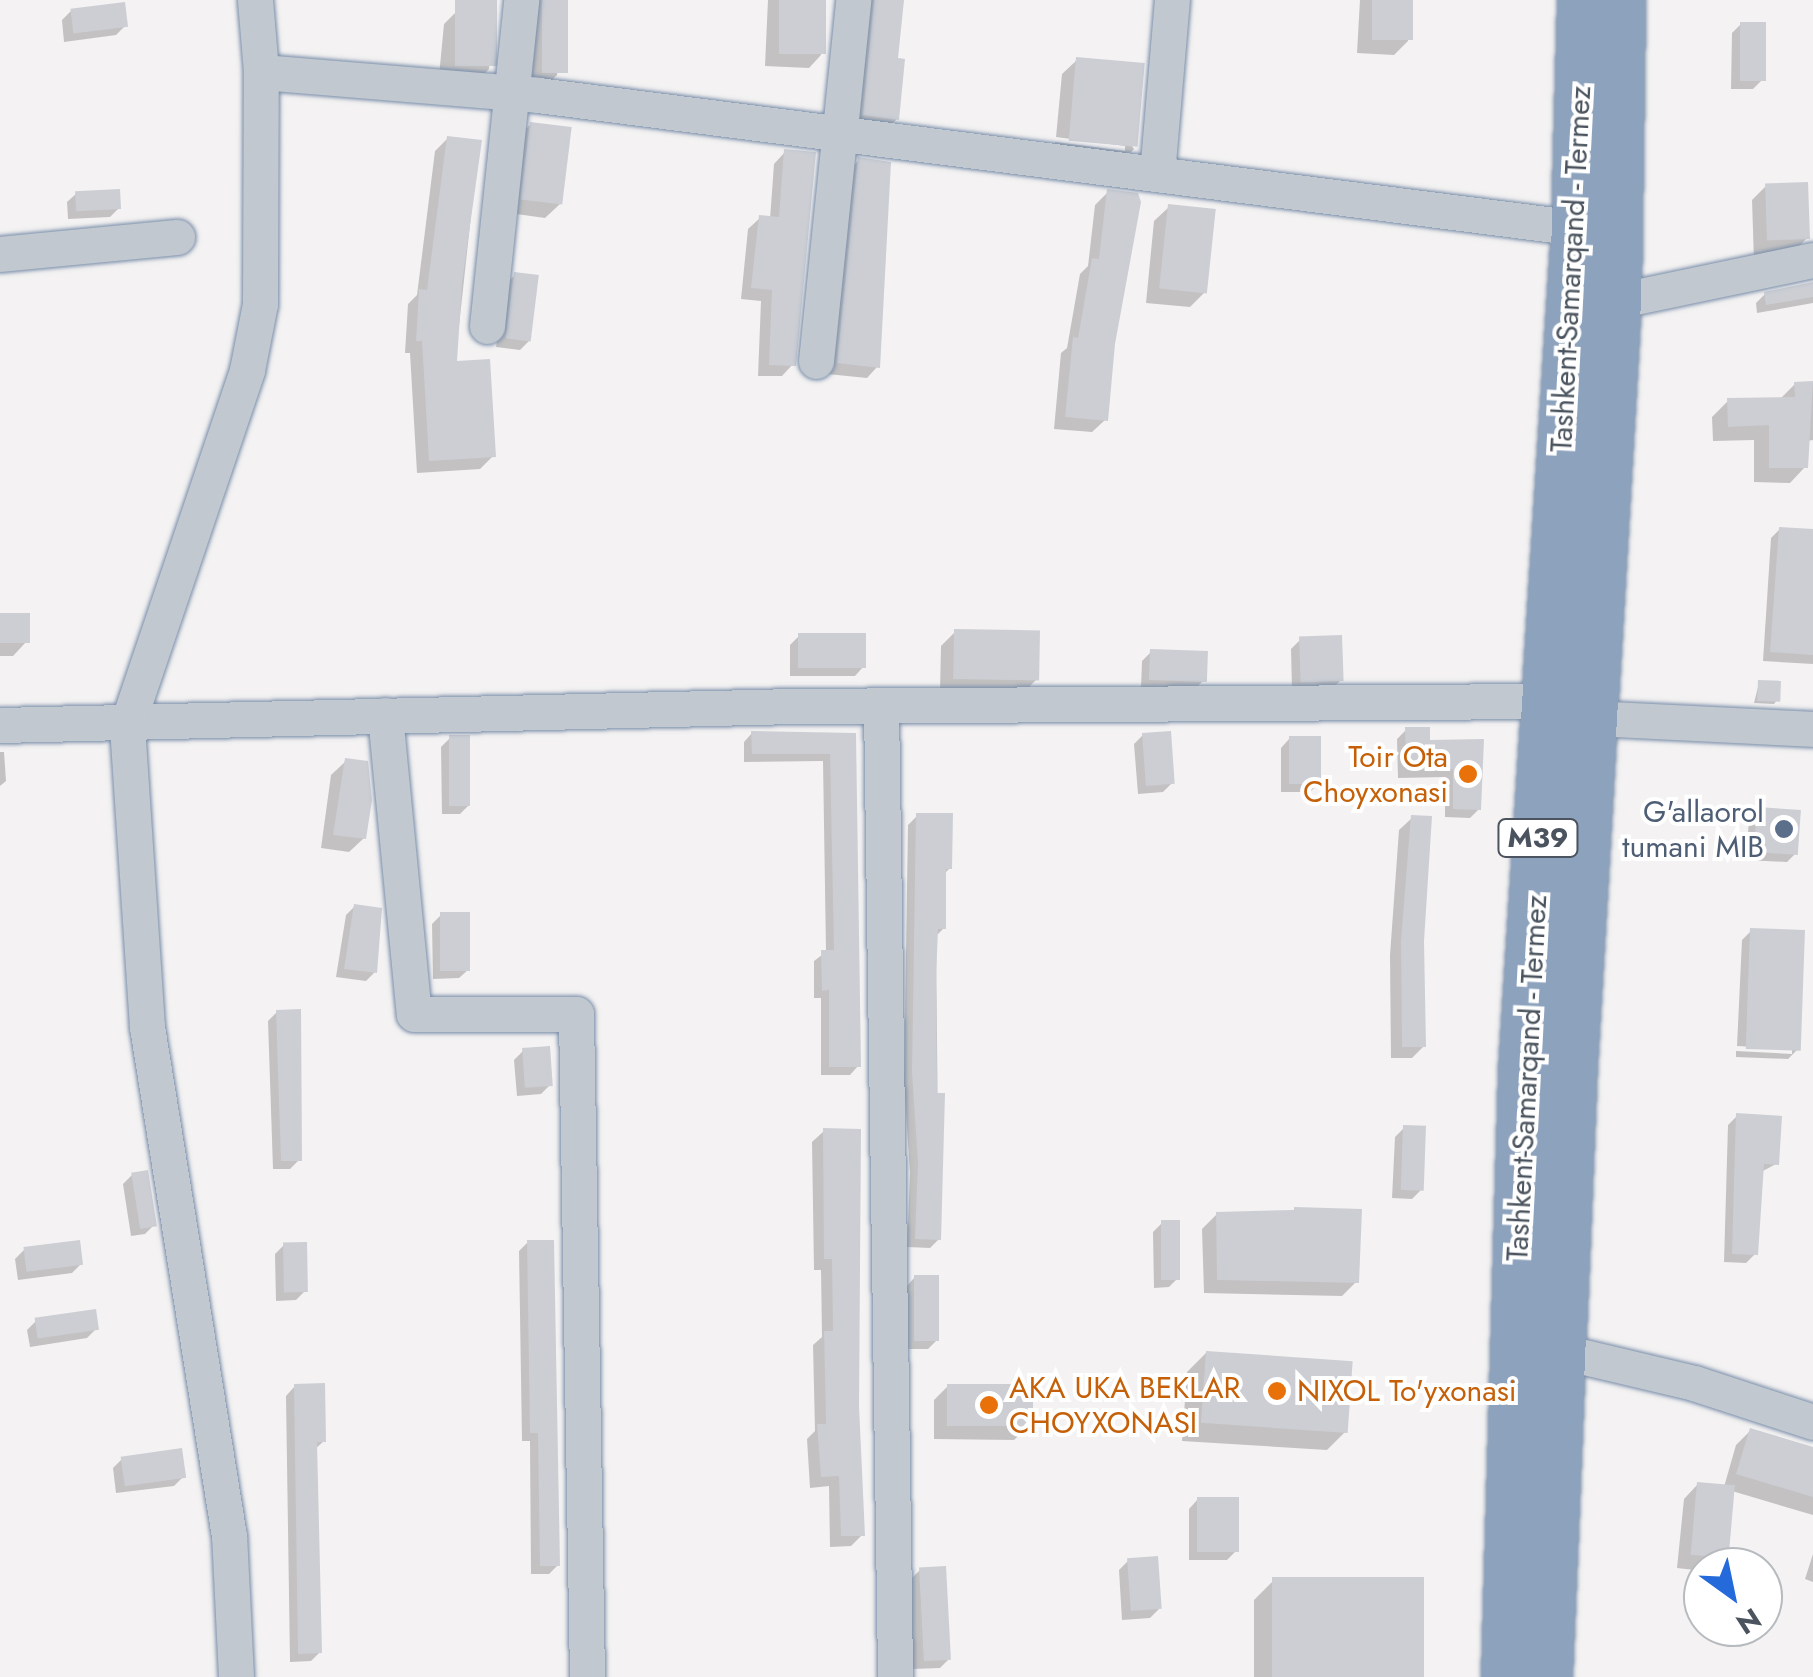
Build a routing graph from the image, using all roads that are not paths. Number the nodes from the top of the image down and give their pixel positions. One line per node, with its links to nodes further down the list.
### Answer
1 (254, 0): 7 (street)
2 (520, 0): 8 (street)
3 (853, 0): 9 (street)
4 (1172, 0): 10 (street)
5 (1583, 0): 11 (highway, Tashkent-Samarqand - Termez / M39)
6 (1620, 0): 15 (highway, Tashkent-Samarqand - Termez / M39)
7 (261, 72): 8 (street); 24 (street)
8 (512, 94): 9 (street); 16 (street)
9 (842, 138): 10 (street); 17 (street)
10 (1157, 174): 11 (street)
11 (1577, 228): 18 (highway, Tashkent-Samarqand - Termez / M39)
12 (177, 238): 13 (street)
13 (0, 254)
14 (1813, 260): 15 (street)
15 (1616, 301): 19 (highway, Tashkent-Samarqand - Termez / M39)
16 (487, 326)
17 (816, 361)
18 (1566, 389): 19 (highway); 21 (highway, Tashkent-Samarqand - Termez / M39)
19 (1610, 415): 21 (highway, Tashkent-Samarqand - Termez / M39)
20 (881, 705): 21 (street); 22 (street); 30 (street)
21 (1569, 709): 25 (street); 26 (highway, Tashkent-Samarqand - Termez / M39); 31 (highway, Tashkent-Samarqand - Termez / M39)
22 (385, 715): 24 (street); 29 (street)
23 (0, 725): 24 (street)
24 (127, 725): 28 (street)
25 (1813, 729)
26 (1559, 1351): 27 (street); 32 (highway, Tashkent-Samarqand - Termez / M39)
27 (1813, 1422)
28 (236, 1677)
29 (587, 1677)
30 (894, 1677)
31 (1507, 1677)
32 (1547, 1677)

